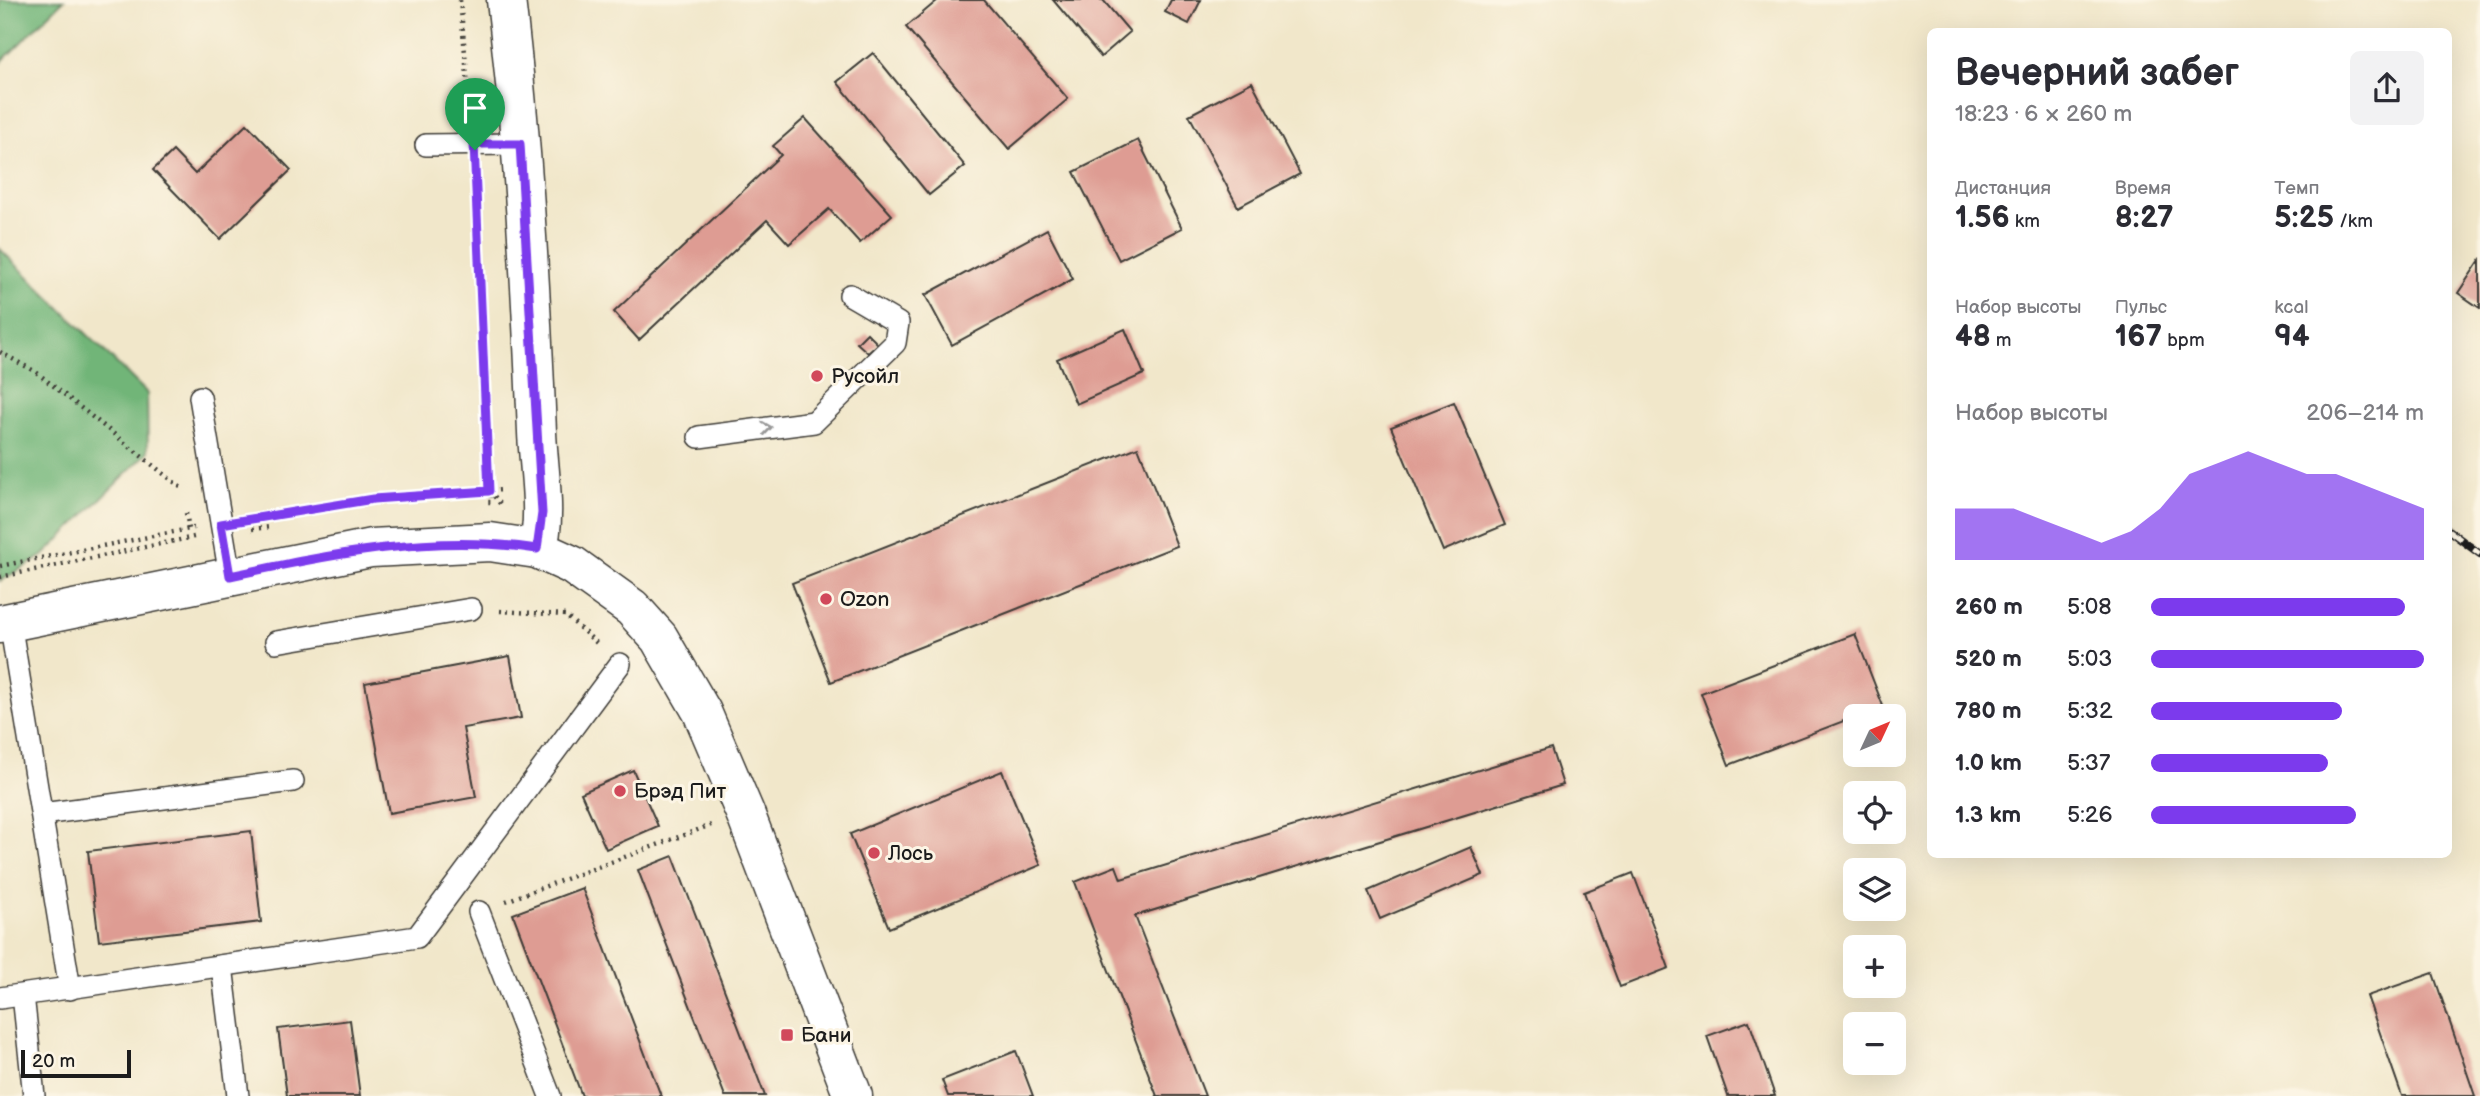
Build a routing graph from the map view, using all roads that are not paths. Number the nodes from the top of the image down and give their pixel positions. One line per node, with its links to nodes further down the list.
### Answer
1 (506, 0): 2 (street)
2 (520, 144): 3 (lane); 7 (street)
3 (426, 145)
4 (850, 295): 6 (lane, one-way to 4)
5 (200, 397): 8 (lane)
6 (699, 437)
7 (537, 549): 8 (street); 23 (street)
8 (230, 576): 10 (street)
9 (471, 609): 11 (lane)
10 (5, 623): 14 (lane)
11 (276, 642)
12 (620, 664): 16 (lane)
13 (293, 781): 14 (lane)
14 (42, 814): 17 (lane)
15 (479, 912): 22 (lane)
16 (222, 966): 17 (lane); 21 (lane)
17 (70, 989): 18 (lane)
18 (23, 995): 19 (lane); 20 (lane)
19 (0, 998)
20 (34, 1096)
21 (238, 1096)
22 (550, 1096)
23 (853, 1096)

